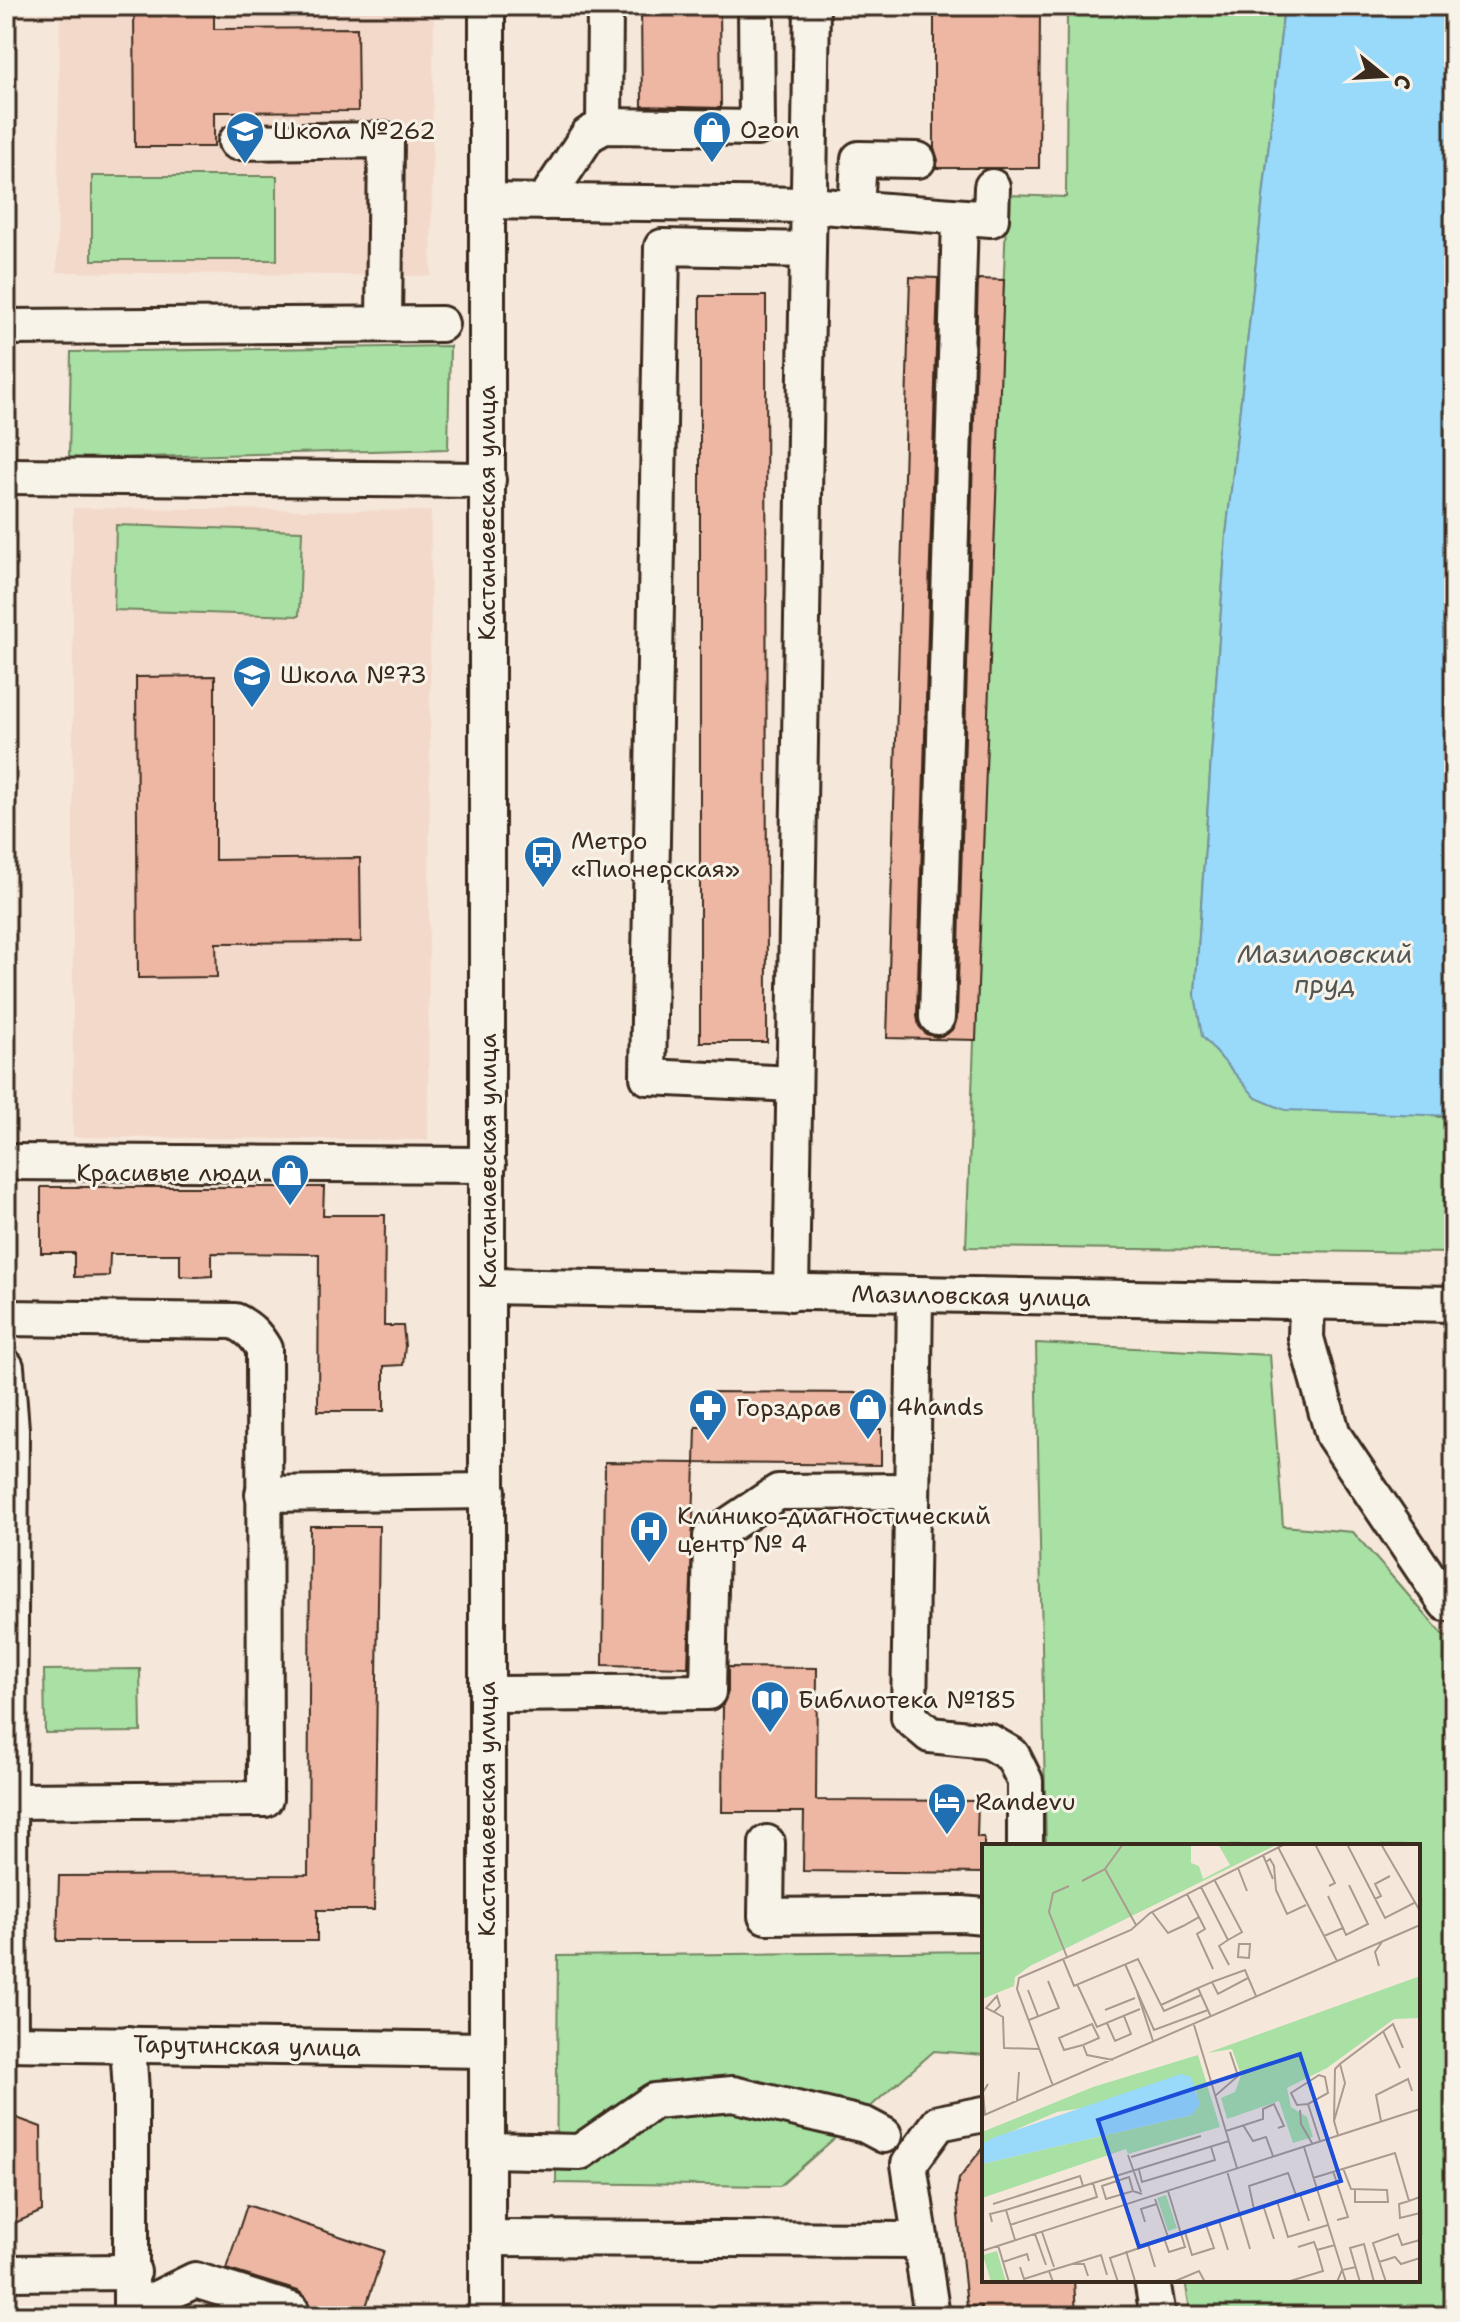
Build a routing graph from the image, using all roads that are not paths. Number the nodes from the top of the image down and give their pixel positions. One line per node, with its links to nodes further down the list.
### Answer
1 (487, 6): 9 (street, Кастанаевская улица)
2 (605, 6): 5 (street)
3 (756, 6): 5 (street)
4 (812, 6): 11 (street)
5 (604, 126): 10 (street)
6 (236, 142): 15 (street)
7 (918, 160): 12 (street)
8 (992, 187): 13 (street)
9 (487, 201): 10 (street); 19 (street, Кастанаевская улица)
10 (544, 202): 11 (street)
11 (809, 205): 12 (street); 14 (street)
12 (856, 209): 13 (street)
13 (960, 218): 20 (street)
14 (808, 250): 21 (street); 21 (street)
15 (384, 324): 16 (street); 17 (street)
16 (441, 324)
17 (6, 327)
18 (6, 476): 19 (street)
19 (488, 480): 23 (street, Кастанаевская улица)
20 (937, 1017)
21 (794, 1084): 25 (street)
22 (6, 1162): 23 (street)
23 (488, 1165): 24 (street, Кастанаевская улица)
24 (488, 1286): 25 (street, Мазиловская улица); 32 (street, Кастанаевская улица)
25 (791, 1293): 26 (street, Мазиловская улица)
26 (915, 1296): 27 (street, Мазиловская улица); 33 (street)
27 (1307, 1301): 28 (street, Мазиловская улица); 36 (street)
28 (1454, 1304)
29 (6, 1318): 34 (street)
30 (6, 1367): 31 (street)
31 (8, 1429): 35 (street)
32 (488, 1491): 34 (street); 37 (street, Кастанаевская улица)
33 (912, 1491): 37 (street); 40 (street)
34 (263, 1494): 38 (street)
35 (8, 1588): 38 (street)
36 (1454, 1603)
37 (487, 1694): 45 (street, Кастанаевская улица)
38 (9, 1801): 41 (street)
39 (767, 1843): 42 (street)
40 (1025, 1844)
41 (8, 1851): 43 (street)
42 (982, 1916)
43 (8, 2043): 44 (street, Тарутинская улица)
44 (128, 2044): 45 (street, Тарутинская улица); 51 (street)
45 (487, 2050): 48 (street, Кастанаевская улица)
46 (982, 2114): 50 (street)
47 (884, 2135): 48 (street)
48 (487, 2150): 49 (street, Кастанаевская улица)
49 (487, 2238): 50 (street); 56 (street, Кастанаевская улица)
50 (919, 2240): 57 (street)
51 (133, 2272): 52 (street); 55 (street)
52 (6, 2273)
53 (1152, 2282): 58 (street)
54 (291, 2310): 55 (street)
55 (131, 2313)
56 (487, 2316)
57 (932, 2316)
58 (1158, 2316)

